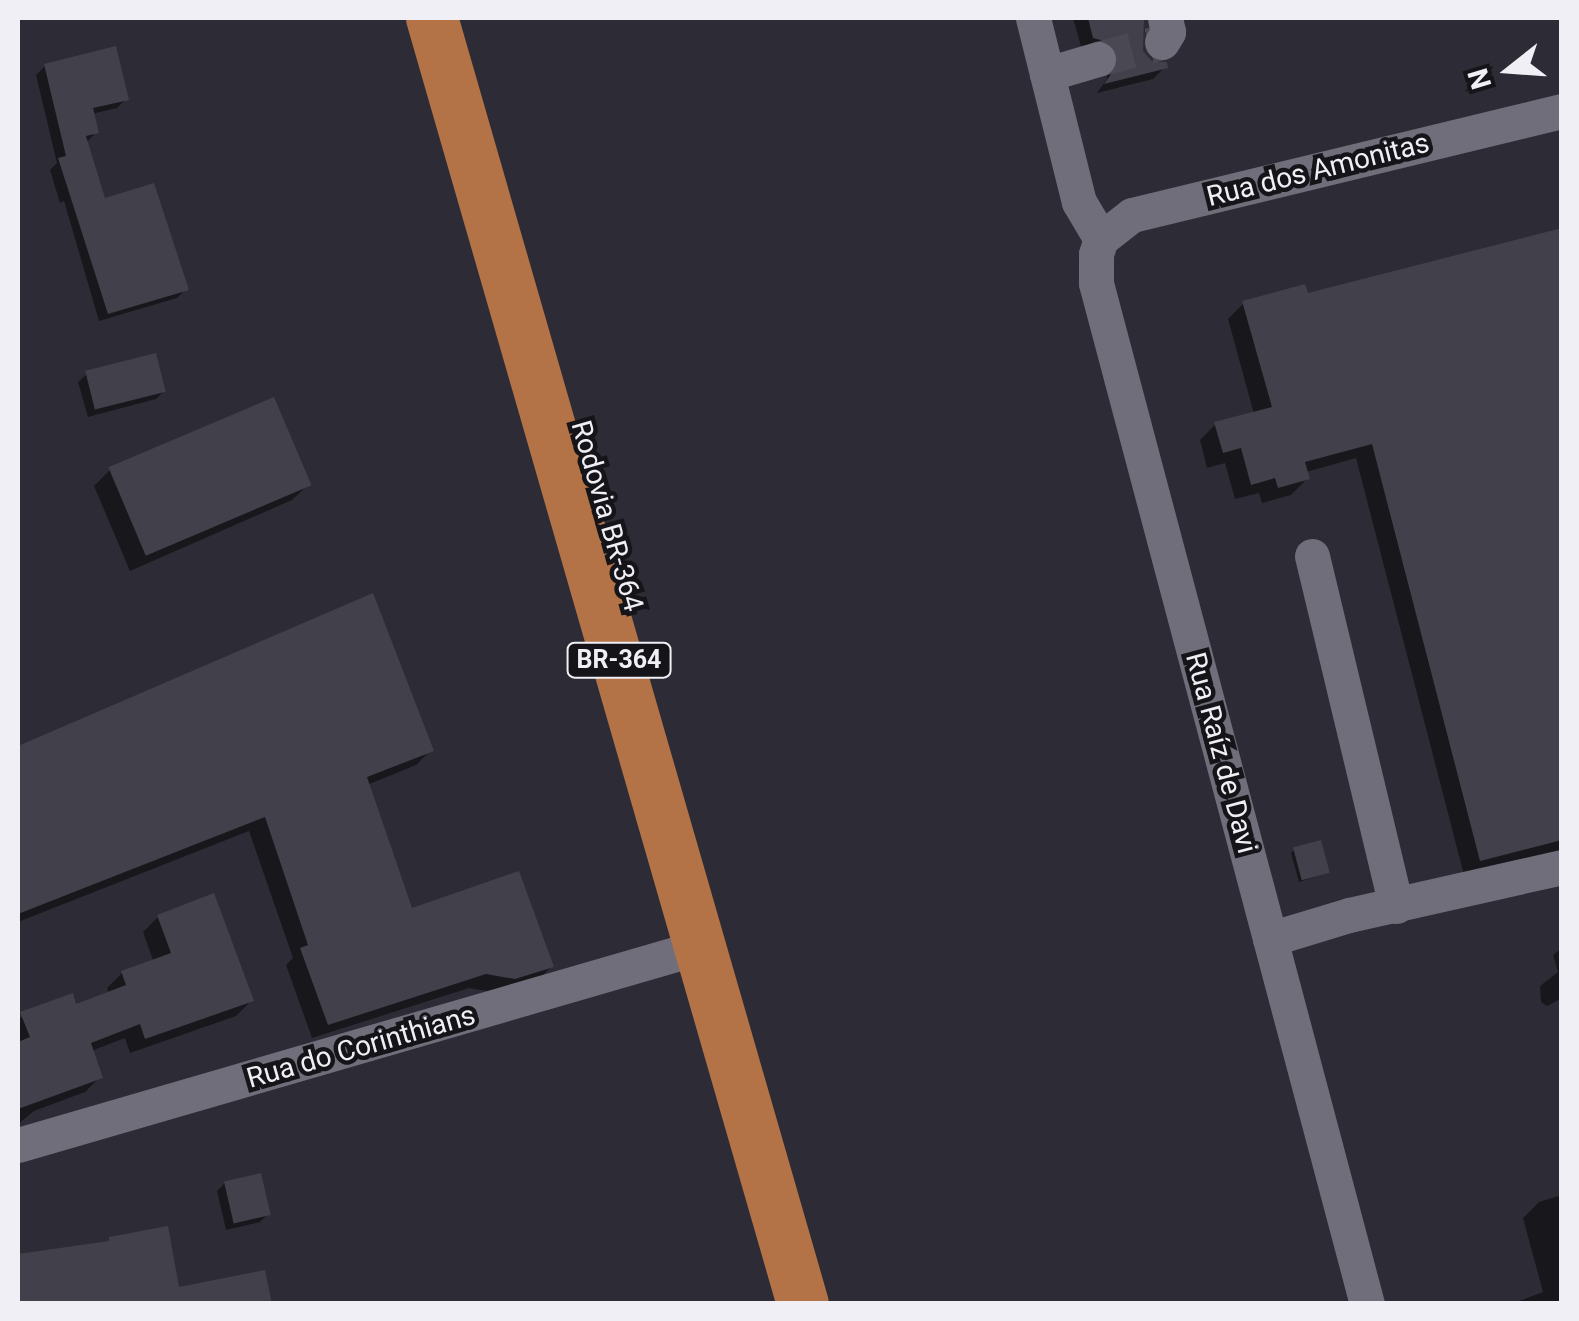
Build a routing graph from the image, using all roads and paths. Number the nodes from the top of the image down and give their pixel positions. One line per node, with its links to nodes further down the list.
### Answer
1 (432, 18): 12 (highway, BR-364)
2 (465, 18): 15 (highway, Rodovia BR-364 / BR-364)
3 (1033, 18): 5 (street)
4 (1098, 59): 5 (street)
5 (1047, 74): 7 (street)
6 (1562, 111): 7 (street, Rua dos Amonitas)
7 (1101, 240): 11 (street, Rua Raíz de Davi)
8 (1312, 556): 10 (street)
9 (1562, 867): 10 (street)
10 (1396, 906): 11 (street)
11 (1270, 939): 16 (street, Rua Raíz de Davi)
12 (703, 946): 13 (street, Rua do Corinthians); 14 (highway, BR-364)
13 (18, 1145)
14 (803, 1304)
15 (831, 1304)
16 (1367, 1304)

